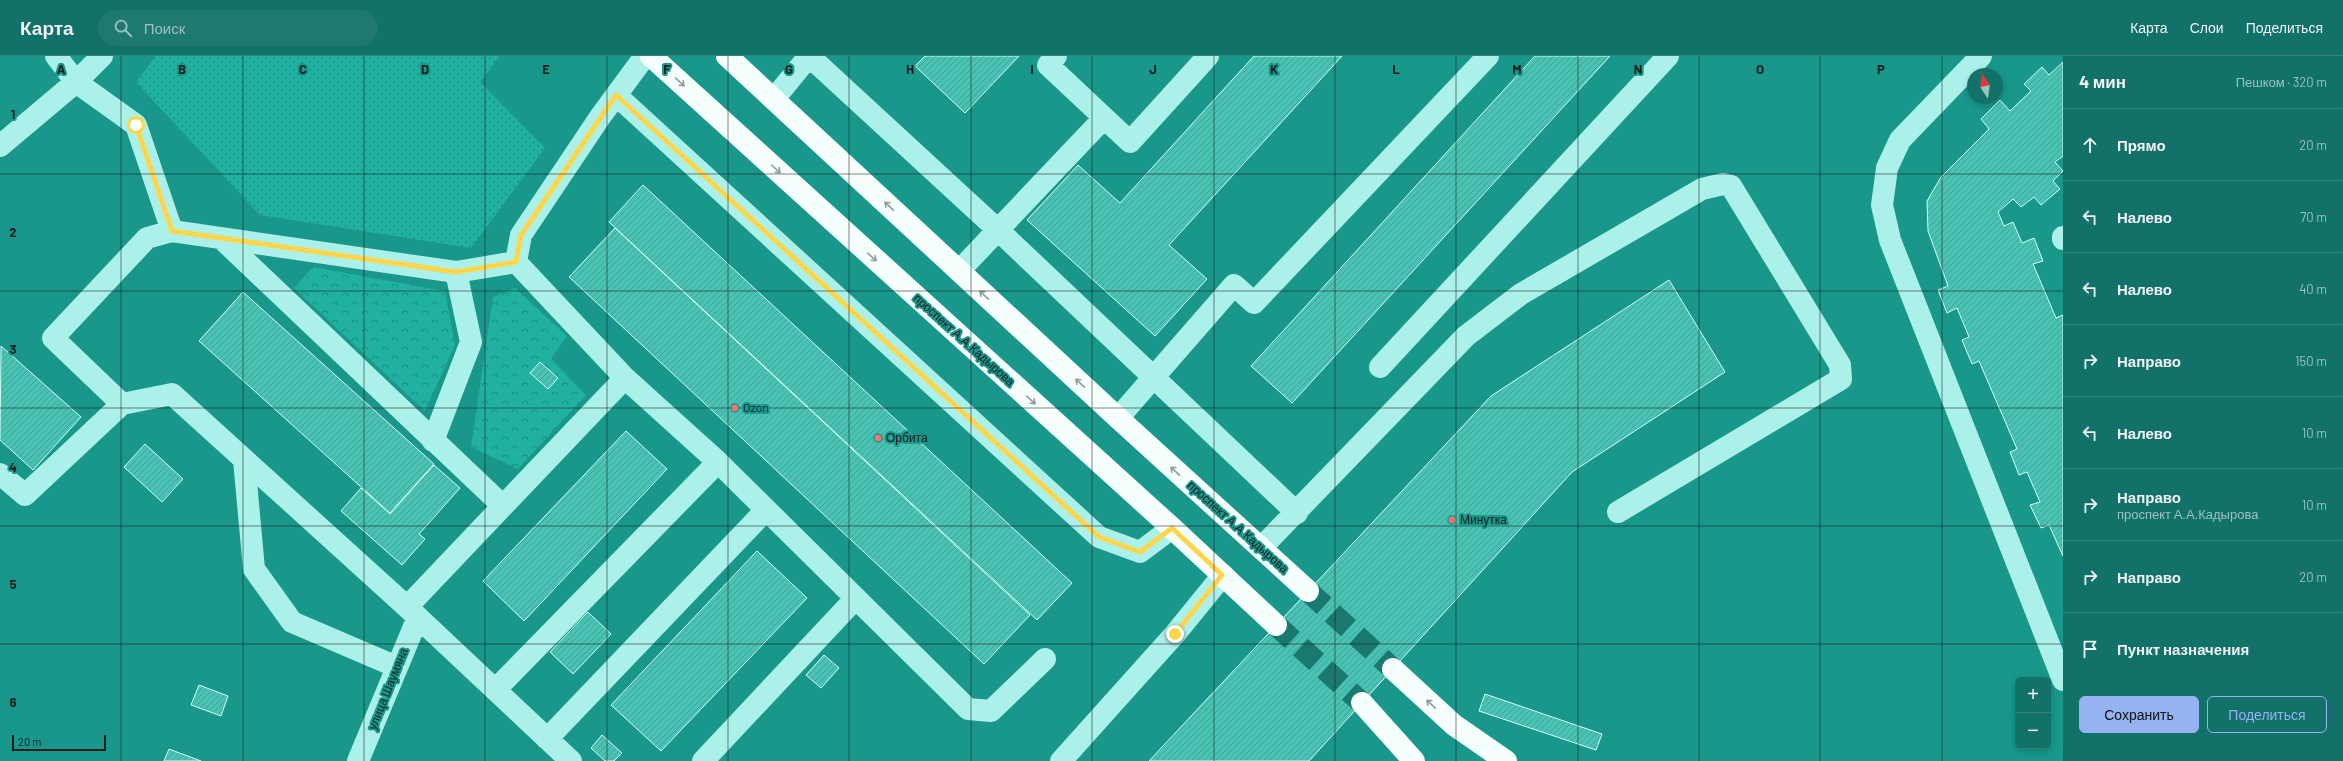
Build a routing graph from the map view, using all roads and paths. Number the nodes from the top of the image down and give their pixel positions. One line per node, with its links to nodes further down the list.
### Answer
1 (56, 56): 12 (street)
2 (102, 56): 12 (street)
3 (645, 56): 13 (street)
4 (651, 56): 36 (main road, проспект А.А.Кадырова, one-way to 36)
5 (727, 56): 14 (main road, проспект А.А.Кадырова)
6 (1056, 56): 15 (street)
7 (1208, 56): 15 (street)
8 (1488, 56): 24 (street)
9 (1668, 56): 23 (street)
10 (1981, 56): 46 (street)
11 (809, 57): 14 (street); 17 (street)
12 (76, 82): 16 (street); 18 (street)
13 (616, 95): 20 (street); 36 (street)
14 (774, 99): 21 (main road, проспект А.А.Кадырова, one-way to 14)
15 (1104, 118): 17 (street)
16 (0, 146)
17 (998, 230): 21 (street); 24 (street)
18 (172, 231): 19 (street); 26 (street)
19 (222, 239): 22 (street); 28 (street)
20 (516, 262): 22 (street); 25 (street)
21 (960, 271): 27 (main road, проспект А.А.Кадырова, one-way to 21)
22 (456, 272): 28 (street)
23 (1380, 367)
24 (1154, 377): 27 (street); 35 (street)
25 (625, 378): 30 (street); 32 (street)
26 (122, 404): 29 (street); 31 (street)
27 (1118, 418): 37 (main road, проспект А.А.Кадырова, one-way to 27)
28 (433, 441): 32 (street)
29 (244, 460): 41 (street); 44 (street)
30 (718, 462): 33 (street); 47 (street)
31 (0, 474)
32 (503, 506): 41 (street)
33 (766, 510): 40 (street); 49 (street)
34 (1618, 512): 35 (street)
35 (1297, 513): 37 (street)
36 (1172, 528): 38 (main road, проспект А.А.Кадырова)
37 (1261, 548): 39 (main road, проспект А.А.Кадырова)
38 (1222, 575): 42 (main road, проспект А.А.Кадырова); 53 (street)
39 (1308, 591)
40 (856, 598): 43 (street); 52 (street)
41 (412, 612): 44 (street, улица Шаумяна); 47 (street)
42 (1276, 625)
43 (1045, 659)
44 (397, 667): 50 (street, улица Шаумяна)
45 (1393, 669): 48 (main road, one-way to 45)
46 (2063, 680)
47 (495, 690): 49 (street)
48 (1454, 725): 56 (main road); 57 (main road)
49 (547, 739): 51 (street)
50 (358, 761)
51 (571, 761)
52 (703, 761)
53 (1061, 761)
54 (1399, 761): 55 (main road)
55 (1414, 761)
56 (1506, 761)
57 (1524, 761)

